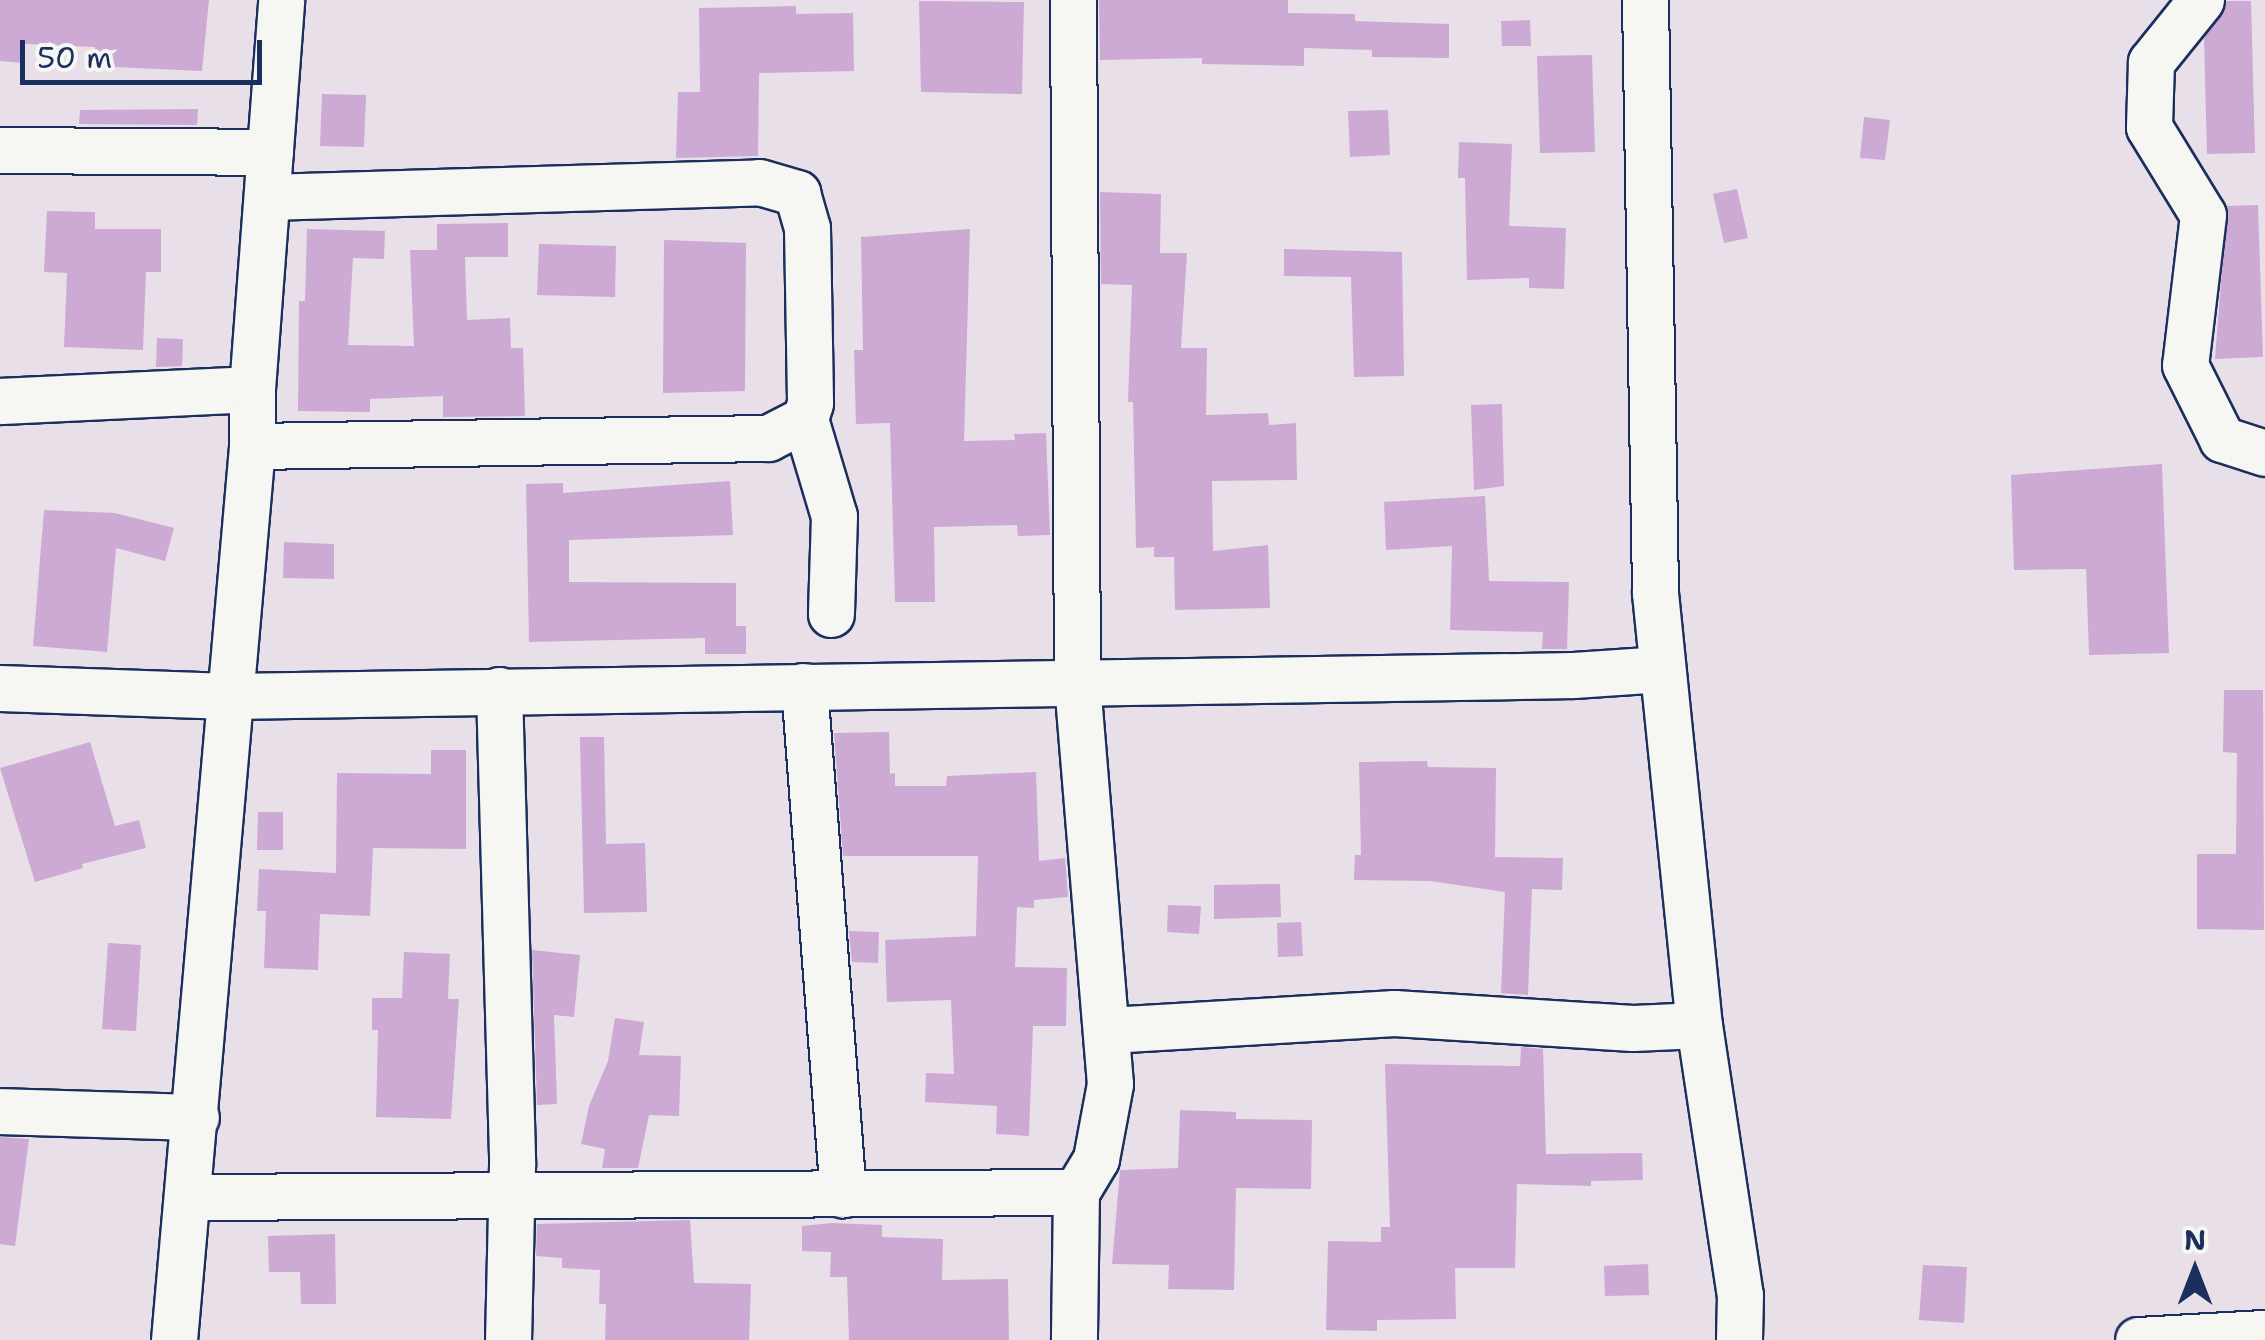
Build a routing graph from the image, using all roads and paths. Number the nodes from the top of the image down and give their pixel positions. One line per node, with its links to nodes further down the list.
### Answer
1 (281, 0): 6 (street)
2 (1074, 0): 15 (street)
3 (1645, 0): 14 (street)
4 (2201, 0): 12 (street)
5 (0, 150): 6 (street)
6 (270, 152): 7 (street)
7 (267, 198): 8 (street); 10 (street)
8 (252, 389): 9 (street); 11 (street)
9 (0, 400)
10 (805, 419): 11 (street); 13 (street)
11 (252, 446): 19 (street)
12 (2265, 453)
13 (831, 614)
14 (1662, 669): 15 (street); 20 (street)
15 (1077, 683): 16 (street); 21 (street)
16 (804, 686): 18 (street); 25 (street)
17 (0, 688): 19 (street)
18 (499, 690): 19 (street); 27 (street)
19 (229, 696): 23 (street)
20 (1698, 1026): 21 (street); 32 (street)
21 (1109, 1030): 24 (street)
22 (0, 1111): 23 (street)
23 (196, 1117): 26 (street)
24 (1076, 1192): 25 (street); 31 (street)
25 (842, 1195): 27 (street)
26 (187, 1197): 27 (street); 29 (street)
27 (511, 1198): 30 (street)
28 (2265, 1333): 33 (street)
29 (174, 1340)
30 (508, 1340)
31 (1074, 1340)
32 (1739, 1340)
33 (2138, 1340)

